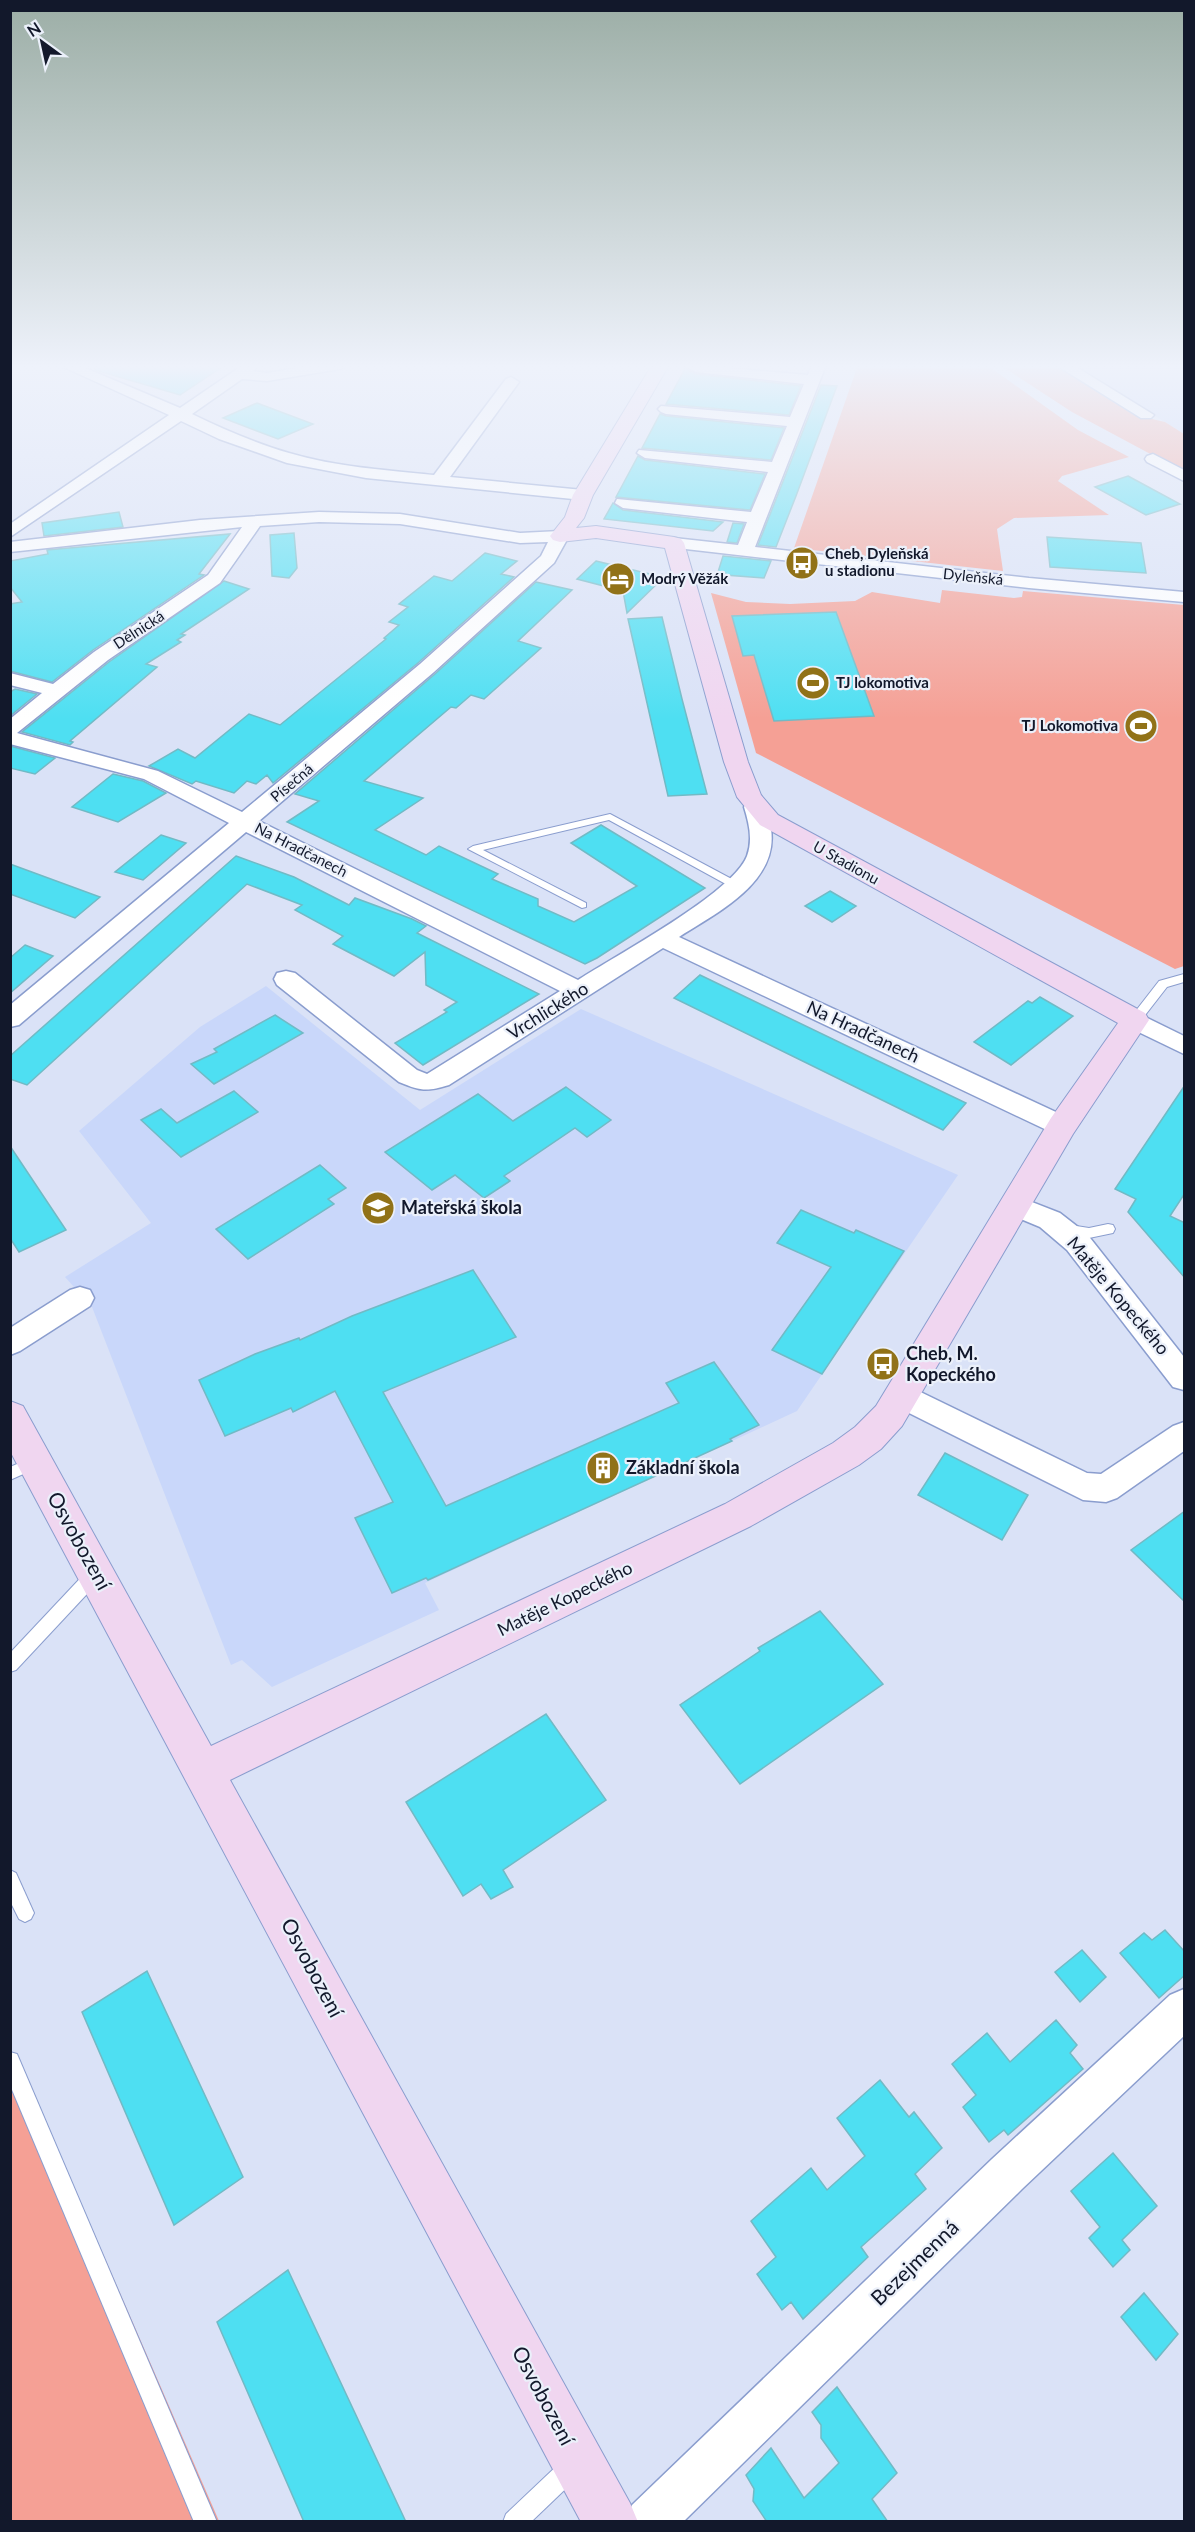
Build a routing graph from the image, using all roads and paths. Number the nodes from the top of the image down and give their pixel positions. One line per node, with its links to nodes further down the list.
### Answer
1 (80, 483): 9 (street)
2 (469, 483): 5 (street)
3 (590, 483): 5 (street)
4 (771, 483): 7 (street)
5 (583, 495): 10 (street)
6 (623, 503): 7 (street)
7 (756, 518): 13 (street)
8 (255, 520): 10 (street, Dyleňská); 12 (street, Dyleňská); 16 (street, Dělnická)
9 (10, 532)
10 (560, 536): 11 (street, Dyleňská); 20 (street, Písečná)
11 (674, 543): 13 (street, Dyleňská); 19 (street, U Stadionu)
12 (10, 547)
13 (744, 552): 14 (street, Dyleňská)
14 (1185, 597)
15 (10, 679): 16 (street)
16 (56, 691): 17 (street, Dělnická)
17 (10, 729)
18 (10, 738): 20 (street, Na Hradčanech)
19 (755, 807): 21 (street, Vrchlického); 28 (street, U Stadionu)
20 (246, 822): 26 (street, Na Hradčanech); 27 (street, Písečná)
21 (738, 886): 22 (lane); 23 (street, Vrchlického)
22 (582, 905)
23 (664, 939): 26 (street, Vrchlického); 30 (street, Na Hradčanech)
24 (1185, 978): 28 (lane)
25 (286, 979): 26 (street, Vrchlického)
26 (580, 991)
27 (10, 1019)
28 (1135, 1020): 29 (street, U Stadionu); 30 (street, Matěje Kopeckého)
29 (1185, 1046)
30 (1062, 1126): 31 (street, Matěje Kopeckého)
31 (1014, 1205): 32 (street, Matěje Kopeckého); 37 (street, Matěje Kopeckého)
32 (1057, 1226): 33 (lane); 36 (street, Matěje Kopeckého)
33 (1108, 1229)
34 (80, 1298): 35 (street)
35 (10, 1343)
36 (1185, 1378)
37 (902, 1395): 39 (street); 43 (street, Matěje Kopeckého)
38 (10, 1416): 40 (street, Osvobození)
39 (1185, 1435)
40 (23, 1468): 41 (street, Osvobození)
41 (97, 1573): 42 (lane); 43 (street, Osvobození)
42 (10, 1665)
43 (205, 1770): 48 (street, Osvobození)
44 (10, 1880): 45 (lane)
45 (26, 1913)
46 (1185, 2009): 52 (street, Bezejmenná)
47 (10, 2061): 49 (lane)
48 (578, 2461): 50 (lane); 51 (street, Osvobození)
49 (206, 2522)
50 (514, 2522)
51 (611, 2522)
52 (649, 2522)

